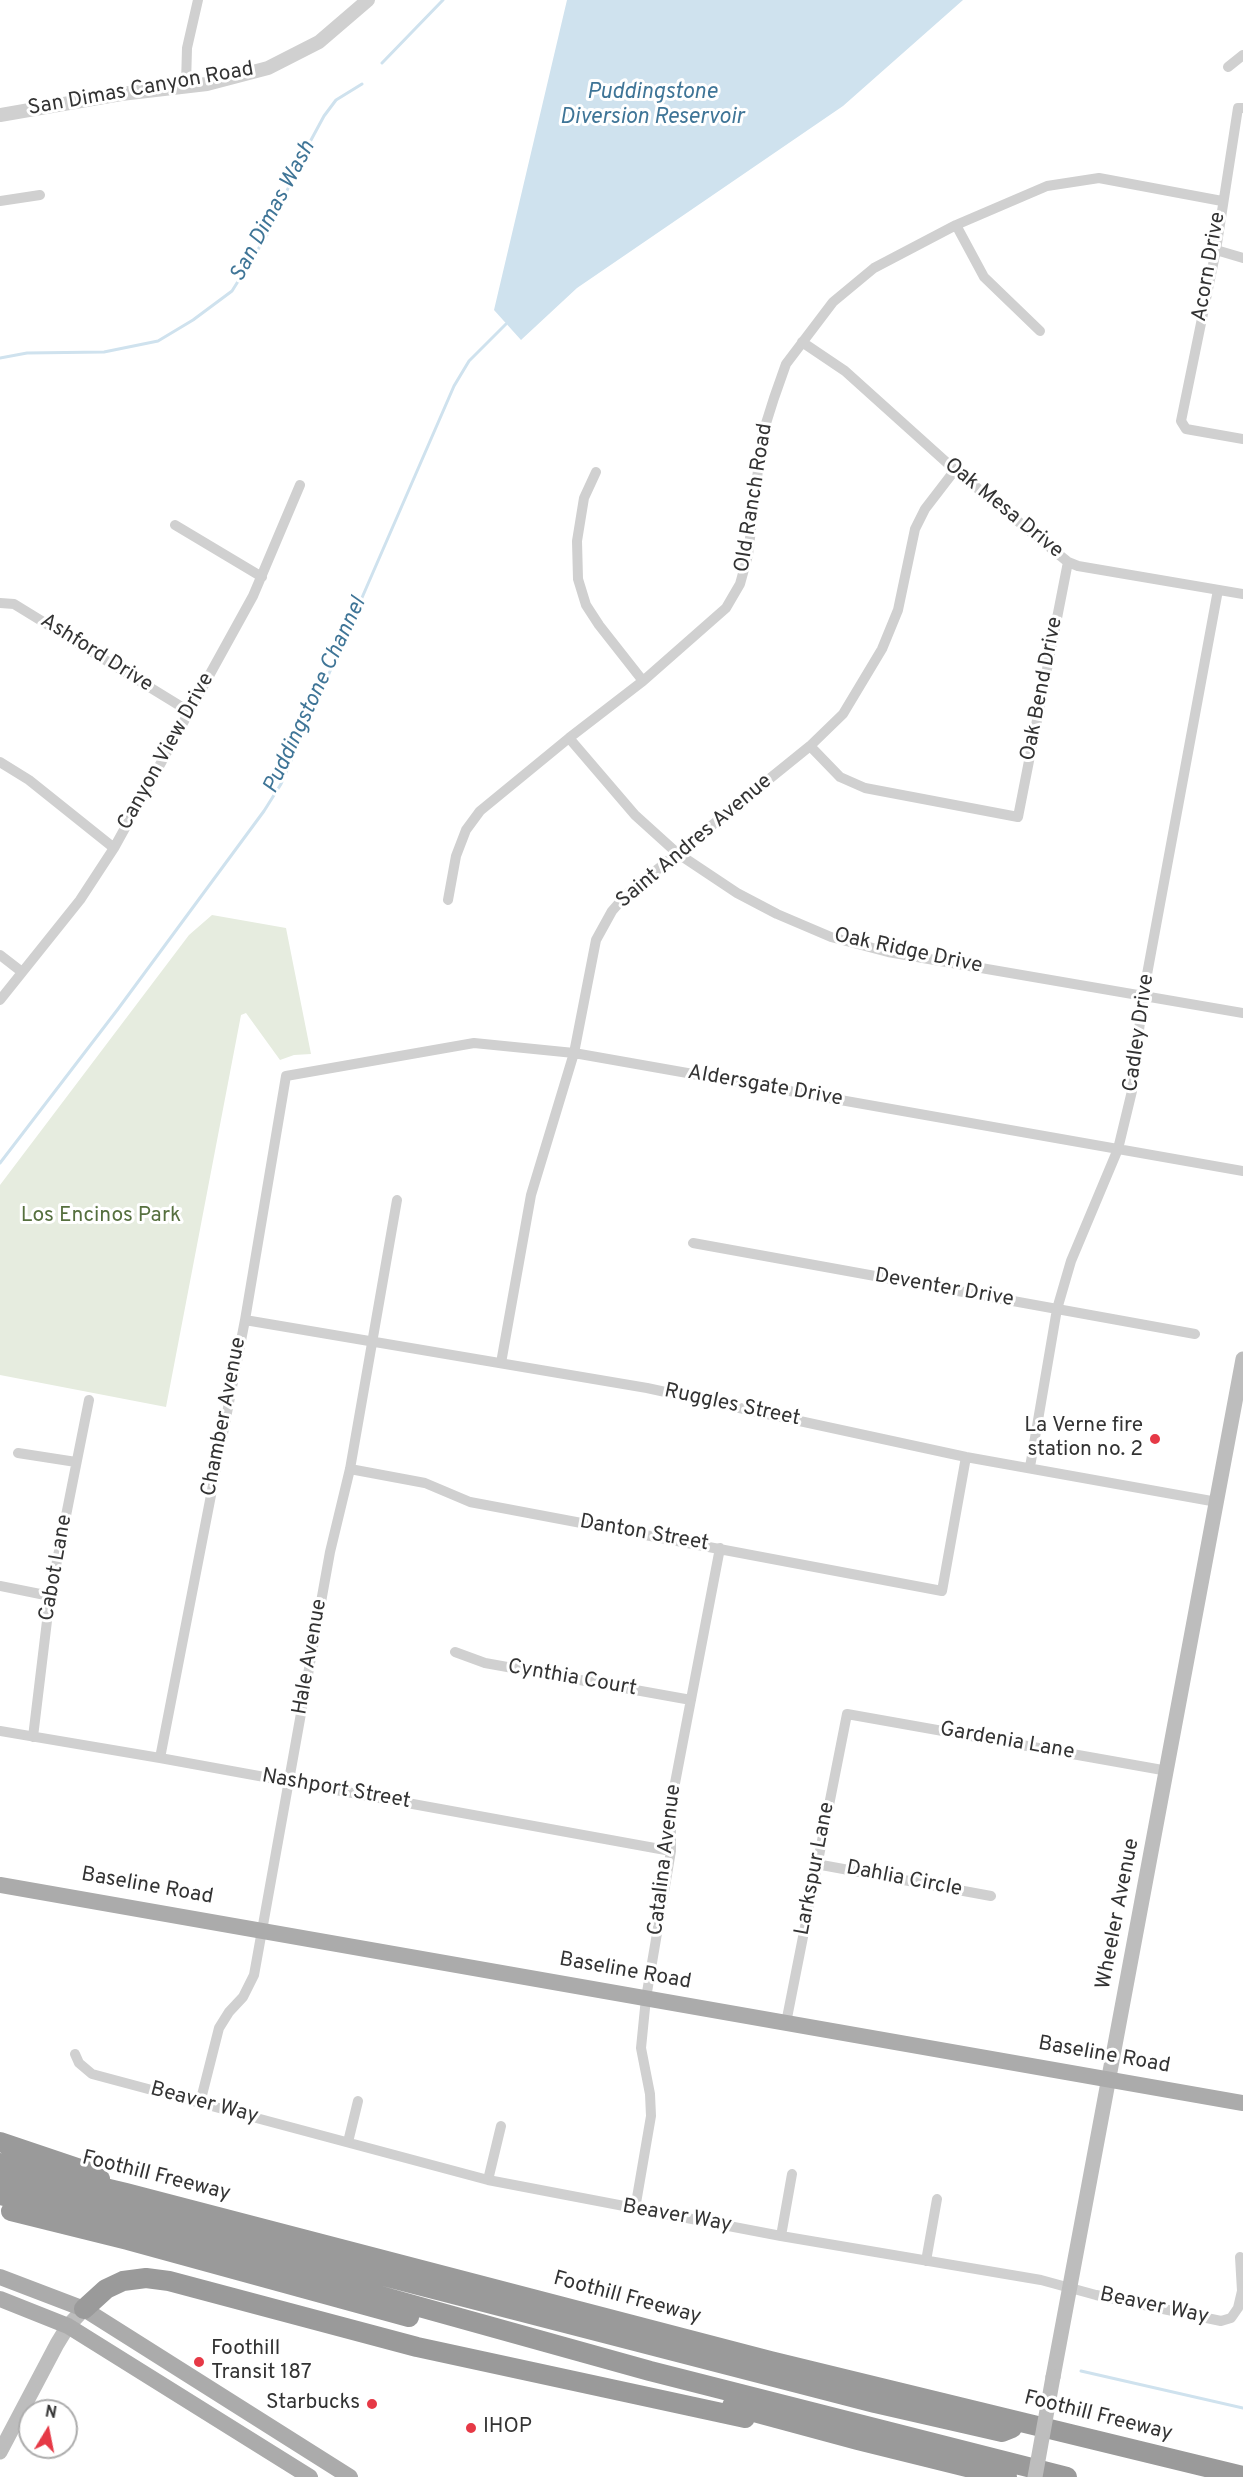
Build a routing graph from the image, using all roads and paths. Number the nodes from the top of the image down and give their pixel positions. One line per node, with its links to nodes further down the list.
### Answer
1 (198, 0): 5 (street)
2 (368, 0): 5 (street, San Dimas Canyon Road)
3 (1243, 56): 4 (street)
4 (1228, 68)
5 (186, 84): 7 (street, San Dimas Canyon Road)
6 (1240, 108): 10 (street, Acorn Drive)
7 (0, 115)
8 (40, 195): 9 (street)
9 (0, 201)
10 (1222, 201): 11 (street, Old Ranch Road); 12 (street, Acorn Drive)
11 (956, 225): 14 (street); 15 (street, Old Ranch Road)
12 (1216, 250): 13 (street); 16 (street, Acorn Drive)
13 (1243, 258)
14 (1040, 331)
15 (802, 342): 17 (street, Oak Mesa Drive); 26 (street, Old Ranch Road)
16 (1243, 439)
17 (955, 470): 21 (street, Oak Mesa Drive); 29 (street, Saint Andres Avenue)
18 (596, 472): 26 (street)
19 (300, 485): 22 (street, Canyon View Drive)
20 (175, 525): 22 (street)
21 (1068, 562): 23 (street, Oak Mesa Drive); 29 (street, Oak Bend Drive)
22 (262, 578): 27 (street, Canyon View Drive)
23 (1218, 590): 24 (street, Oak Mesa Drive); 36 (street, Cadley Drive)
24 (1243, 594)
25 (0, 603): 27 (street, Ashford Drive)
26 (643, 681): 28 (street, Old Ranch Road)
27 (190, 712): 31 (street, Canyon View Drive)
28 (569, 738): 32 (street, Oak Ridge Drive); 33 (street, Old Ranch Road)
29 (810, 746): 32 (street, Saint Andres Avenue)
30 (0, 762): 31 (street)
31 (114, 848): 35 (street, Canyon View Drive)
32 (677, 853): 36 (street, Oak Ridge Drive); 39 (street, Saint Andres Avenue)
33 (448, 900)
34 (0, 955): 35 (street)
35 (22, 972): 37 (street, Canyon View Drive)
36 (1143, 996): 38 (street, Oak Ridge Drive); 41 (street, Cadley Drive)
37 (0, 1000)
38 (1243, 1013)
39 (574, 1053): 40 (street, Aldersgate Drive); 41 (street, Aldersgate Drive); 50 (street, Saint Andres Avenue)
40 (286, 1076): 46 (street, Chamber Avenue)
41 (1118, 1149): 42 (street, Aldersgate Drive); 45 (street, Cadley Drive)
42 (1243, 1171)
43 (398, 1200): 48 (street, Hale Avenue)
44 (693, 1243): 45 (street, Deventer Drive)
45 (1057, 1309): 47 (street, Deventer Drive); 55 (street, Cadley Drive)
46 (245, 1320): 48 (street, Ruggles Street); 66 (street, Chamber Avenue)
47 (1195, 1334)
48 (371, 1342): 50 (street, Ruggles Street); 56 (street, Hale Avenue)
49 (1243, 1359): 57 (main road, Wheeler Avenue)
50 (501, 1364): 53 (street, Ruggles Street)
51 (89, 1400): 54 (street, Cabot Lane)
52 (18, 1453): 54 (street)
53 (966, 1457): 55 (street, Ruggles Street); 58 (street, Danton Street)
54 (76, 1462): 60 (street, Cabot Lane)
55 (1030, 1467): 57 (street, Ruggles Street)
56 (350, 1469): 58 (street, Danton Street); 68 (street, Hale Avenue)
57 (1217, 1502): 67 (main road, Wheeler Avenue)
58 (720, 1548): 62 (street, Catalina Avenue)
59 (0, 1586): 60 (street)
60 (50, 1596): 65 (street, Cabot Lane)
61 (455, 1652): 62 (street, Cynthia Court)
62 (690, 1700): 69 (street, Catalina Avenue)
63 (847, 1714): 67 (street, Gardenia Lane); 70 (street, Larkspur Lane)
64 (0, 1731): 65 (street, Nashport Street)
65 (33, 1737): 66 (street, Nashport Street)
66 (160, 1758): 68 (street, Nashport Street)
67 (1168, 1770): 77 (main road, Wheeler Avenue)
68 (288, 1781): 69 (street, Nashport Street); 73 (street, Hale Avenue)
69 (671, 1851): 74 (street, Catalina Avenue)
70 (816, 1864): 72 (street, Dahlia Circle); 75 (street, Larkspur Lane)
71 (0, 1885): 73 (main road, Baseline Road)
72 (991, 1896)
73 (262, 1930): 74 (main road, Baseline Road); 79 (street, Hale Avenue)
74 (646, 1998): 75 (main road, Baseline Road); 92 (street, Catalina Avenue)
75 (786, 2023): 77 (main road, Baseline Road)
76 (75, 2054): 79 (street, Beaver Way)
77 (1109, 2080): 80 (main road, Baseline Road); 97 (main road, Wheeler Avenue)
78 (358, 2101): 83 (street)
79 (200, 2103): 83 (street, Beaver Way)
80 (1243, 2103)
81 (501, 2126): 87 (street)
82 (0, 2142): 88 (highway)
83 (348, 2142): 87 (street, Beaver Way)
84 (0, 2163): 88 (highway, Foothill Freeway)
85 (792, 2174): 93 (street)
86 (0, 2177): 101 (highway)
87 (488, 2180): 92 (street, Beaver Way)
88 (126, 2193): 101 (highway, Foothill Freeway)
89 (0, 2195): 109 (highway)
90 (937, 2199): 95 (street)
91 (0, 2208): 102 (highway)
92 (635, 2209): 93 (street, Beaver Way)
93 (781, 2236): 95 (street, Beaver Way)
94 (1240, 2257): 97 (street, Beaver Way)
95 (926, 2261): 97 (street, Beaver Way)
96 (0, 2277): 99 (main road)
97 (1068, 2287): 108 (main road, Wheeler Avenue, bridge)
98 (0, 2299): 100 (main road)
99 (84, 2309): 100 (main road); 102 (highway); 106 (main road)
100 (68, 2326): 103 (main road); 105 (main road)
101 (1023, 2424): 104 (highway, Foothill Freeway)
102 (858, 2440): 107 (highway)
103 (0, 2452)
104 (1243, 2476)
105 (310, 2477)
106 (350, 2477)
107 (1007, 2477)
108 (1035, 2477)
109 (1067, 2477)

